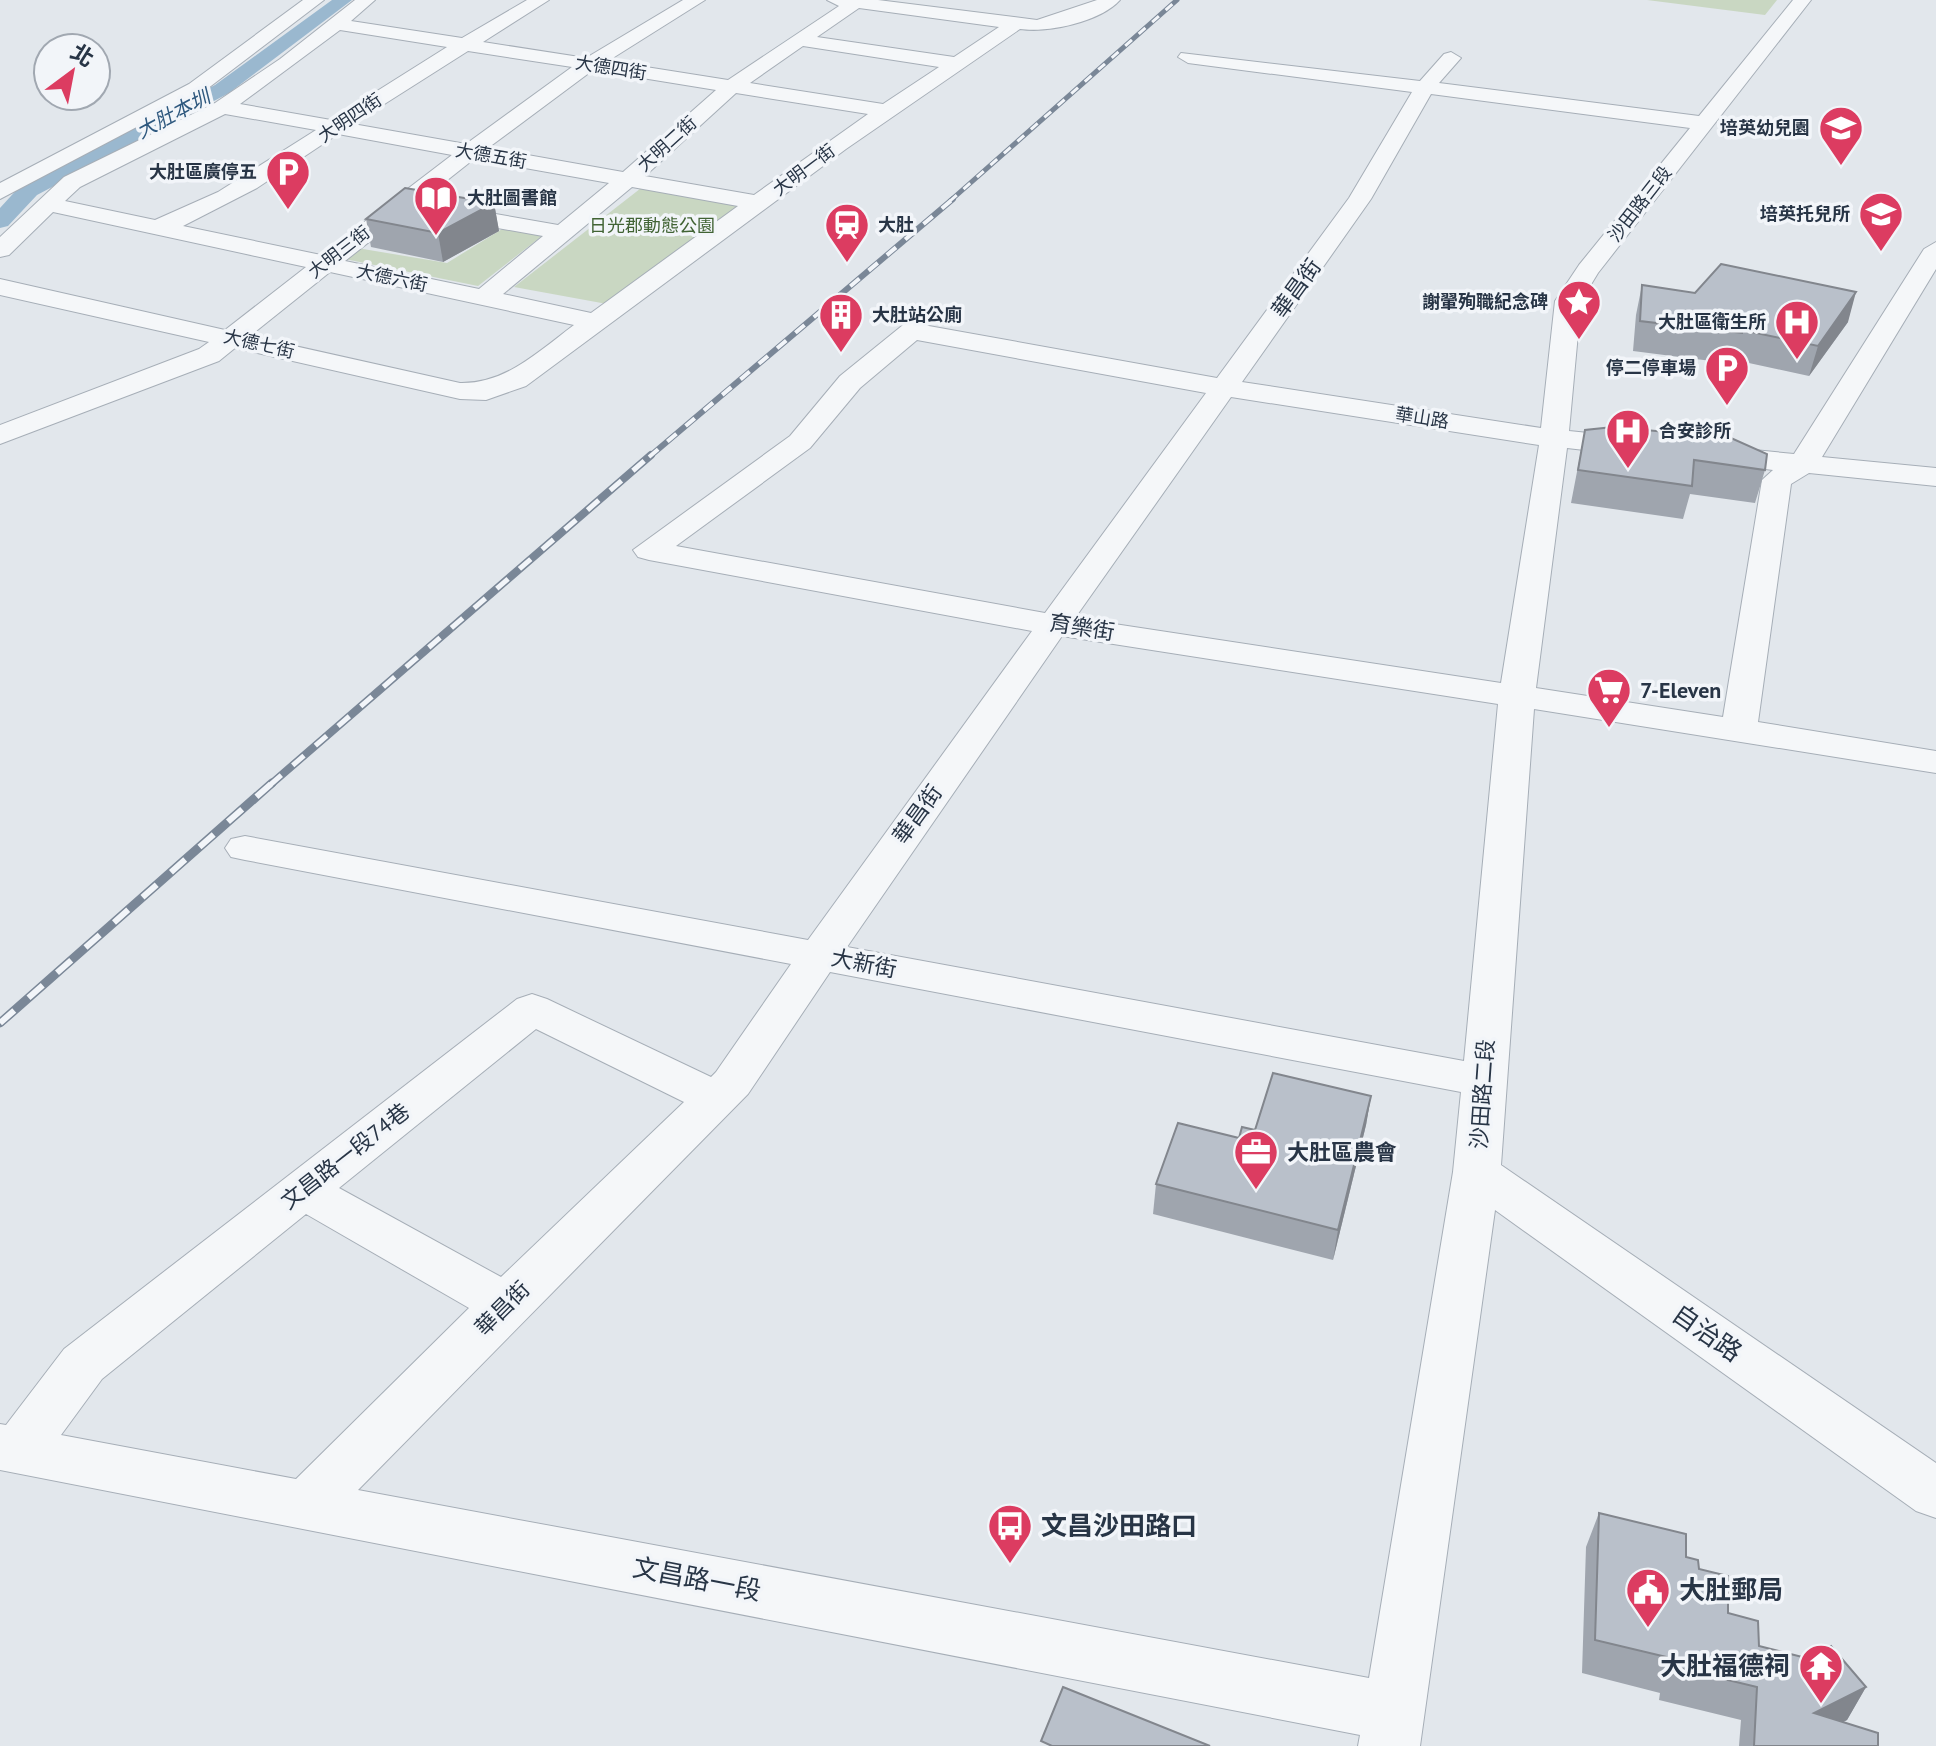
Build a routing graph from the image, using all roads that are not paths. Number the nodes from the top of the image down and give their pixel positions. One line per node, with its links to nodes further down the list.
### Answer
1 (315, 0): 24 (street)
2 (366, 0): 8 (street)
3 (696, 0): 15 (street, 大明三街)
4 (1110, 0): 9 (street, 大明一街)
5 (1802, 0): 20 (street, 沙田路三段)
6 (529, 1): 11 (street, 大明四街)
7 (850, 1): 9 (street); 10 (street, 大明二街)
8 (335, 24): 11 (street, 大德四街); 18 (street)
9 (1014, 25): 14 (street, 大明一街)
10 (799, 40): 14 (street); 16 (street, 大明二街)
11 (462, 45): 15 (street, 大德四街); 21 (street, 大明四街)
12 (1188, 57): 17 (street)
13 (1451, 58): 17 (street, 華昌街)
14 (955, 63): 19 (street, 大明一街)
15 (589, 64): 16 (street, 大德四街); 22 (street, 大明三街)
16 (731, 87): 19 (street, 大德四街); 23 (street, 大明二街)
17 (1425, 87): 20 (street); 38 (street, 華昌街)
18 (222, 107): 21 (street, 大德五街); 26 (street)
19 (888, 111): 25 (street, 大明一街)
20 (1702, 123): 40 (street, 沙田路三段)
21 (335, 127): 22 (street, 大德五街); 28 (street, 大明四街)
22 (469, 152): 23 (street, 大德五街); 27 (street, 大明三街)
23 (628, 179): 25 (street, 大德五街); 29 (street, 大明二街)
24 (0, 192)
25 (760, 203): 35 (street, 大明一街)
26 (47, 204): 28 (street, 大德六街); 31 (street)
27 (400, 204): 29 (street); 32 (street, 大明三街)
28 (155, 228): 32 (street, 大德六街)
29 (559, 232): 34 (street, 大明二街)
30 (1936, 249): 41 (street)
31 (0, 250)
32 (324, 263): 34 (street, 大德六街); 36 (street, 大明三街)
33 (0, 287): 36 (street, 大德七街)
34 (483, 298): 35 (street, 大德六街)
35 (597, 322): 37 (street, 大明一街)
36 (233, 337): 37 (street, 大德七街); 39 (street, 大明三街)
37 (516, 380)
38 (1225, 387): 40 (street, 華山路); 43 (street, 華山路); 44 (street, 華昌街)
39 (0, 435)
40 (1554, 439): 41 (street, 華山路); 45 (street, 沙田路二段)
41 (1803, 464): 42 (street, 華山路); 46 (street)
42 (1936, 477)
43 (649, 550): 44 (street, 育樂街)
44 (1057, 623): 45 (street, 育樂街); 49 (street, 華昌街)
45 (1517, 695): 46 (street, 育樂街); 50 (street, 沙田路二段)
46 (1739, 729): 47 (street, 育樂街)
47 (1936, 762)
48 (245, 848): 49 (street, 大新街)
49 (819, 954): 50 (street, 大新街); 51 (street, 華昌街)
50 (1482, 1080): 52 (street, 沙田路二段)
51 (715, 1098): 53 (street, 文昌路一段74巷); 54 (street, 華昌街)
52 (1477, 1172): 56 (street, 自治路); 58 (street, 沙田路二段)
53 (303, 1190): 54 (street); 55 (street, 文昌路一段74巷)
54 (506, 1304): 57 (street, 華昌街)
55 (9, 1448): 57 (street, 文昌路一段)
56 (1936, 1494)
57 (307, 1505): 58 (street, 文昌路一段)
58 (1392, 1729)

